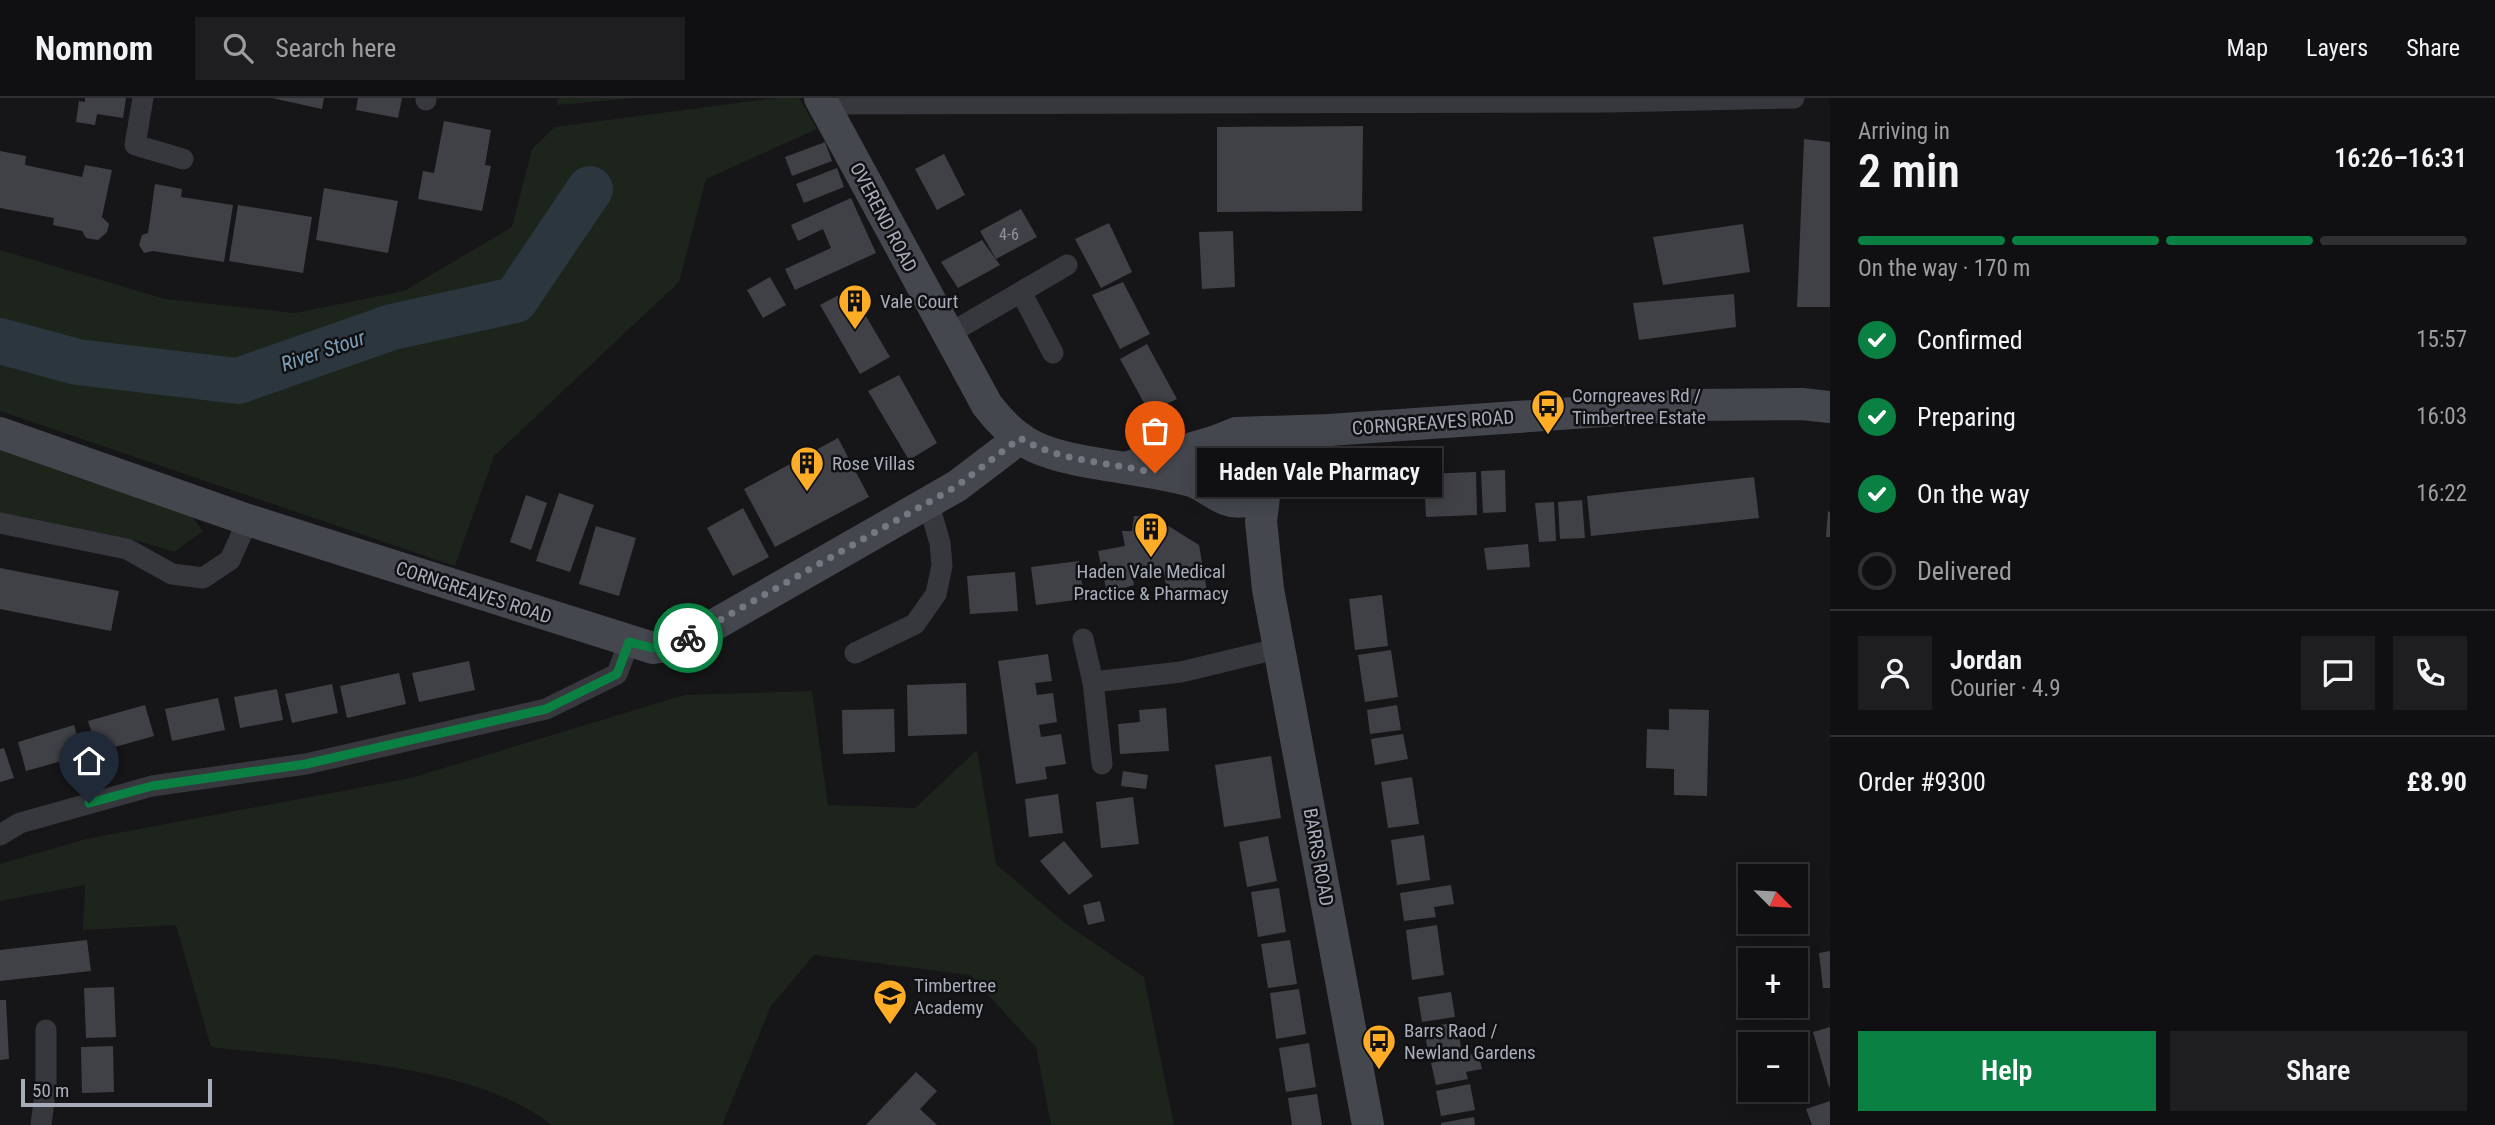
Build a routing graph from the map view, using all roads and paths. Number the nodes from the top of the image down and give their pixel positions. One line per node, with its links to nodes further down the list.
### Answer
1 (143, 98): 4 (street)
2 (1794, 98): 3 (street)
3 (821, 101): 7 (street, OVEREND ROAD)
4 (184, 159)
5 (1067, 265): 6 (street)
6 (1023, 294): 7 (street); 8 (street)
7 (947, 335): 13 (street, OVEREND ROAD)
8 (1053, 353)
9 (1830, 407): 10 (street, CORNGREAVES ROAD)
10 (1329, 430): 12 (street, CORNGREAVES ROAD); 16 (street, CORNGREAVES ROAD)
11 (0, 433): 19 (street, CORNGREAVES ROAD)
12 (1247, 434): 14 (street, CORNGREAVES ROAD); 16 (street)
13 (1020, 438): 15 (street, CORNGREAVES ROAD); 18 (street, CORNGREAVES ROAD)
14 (1216, 441): 15 (street, CORNGREAVES ROAD); 17 (street)
15 (1130, 467): 17 (street, CORNGREAVES ROAD)
16 (1268, 484): 17 (street, CORNGREAVES ROAD); 21 (street, BARRS ROAD)
17 (1217, 495): 21 (street, BARRS ROAD)
18 (928, 502): 23 (street, CORNGREAVES ROAD); 25 (street)
19 (248, 520): 20 (street); 23 (street, CORNGREAVES ROAD)
20 (0, 523)
21 (1268, 589): 24 (street, BARRS ROAD)
22 (1083, 639): 26 (street)
23 (629, 642): 28 (street)
24 (1280, 648): 26 (street); 31 (street, BARRS ROAD)
25 (856, 653)
26 (1093, 682): 27 (street)
27 (1102, 764)
28 (0, 835)
29 (46, 1030): 30 (street)
30 (41, 1125)
31 (1368, 1125)

